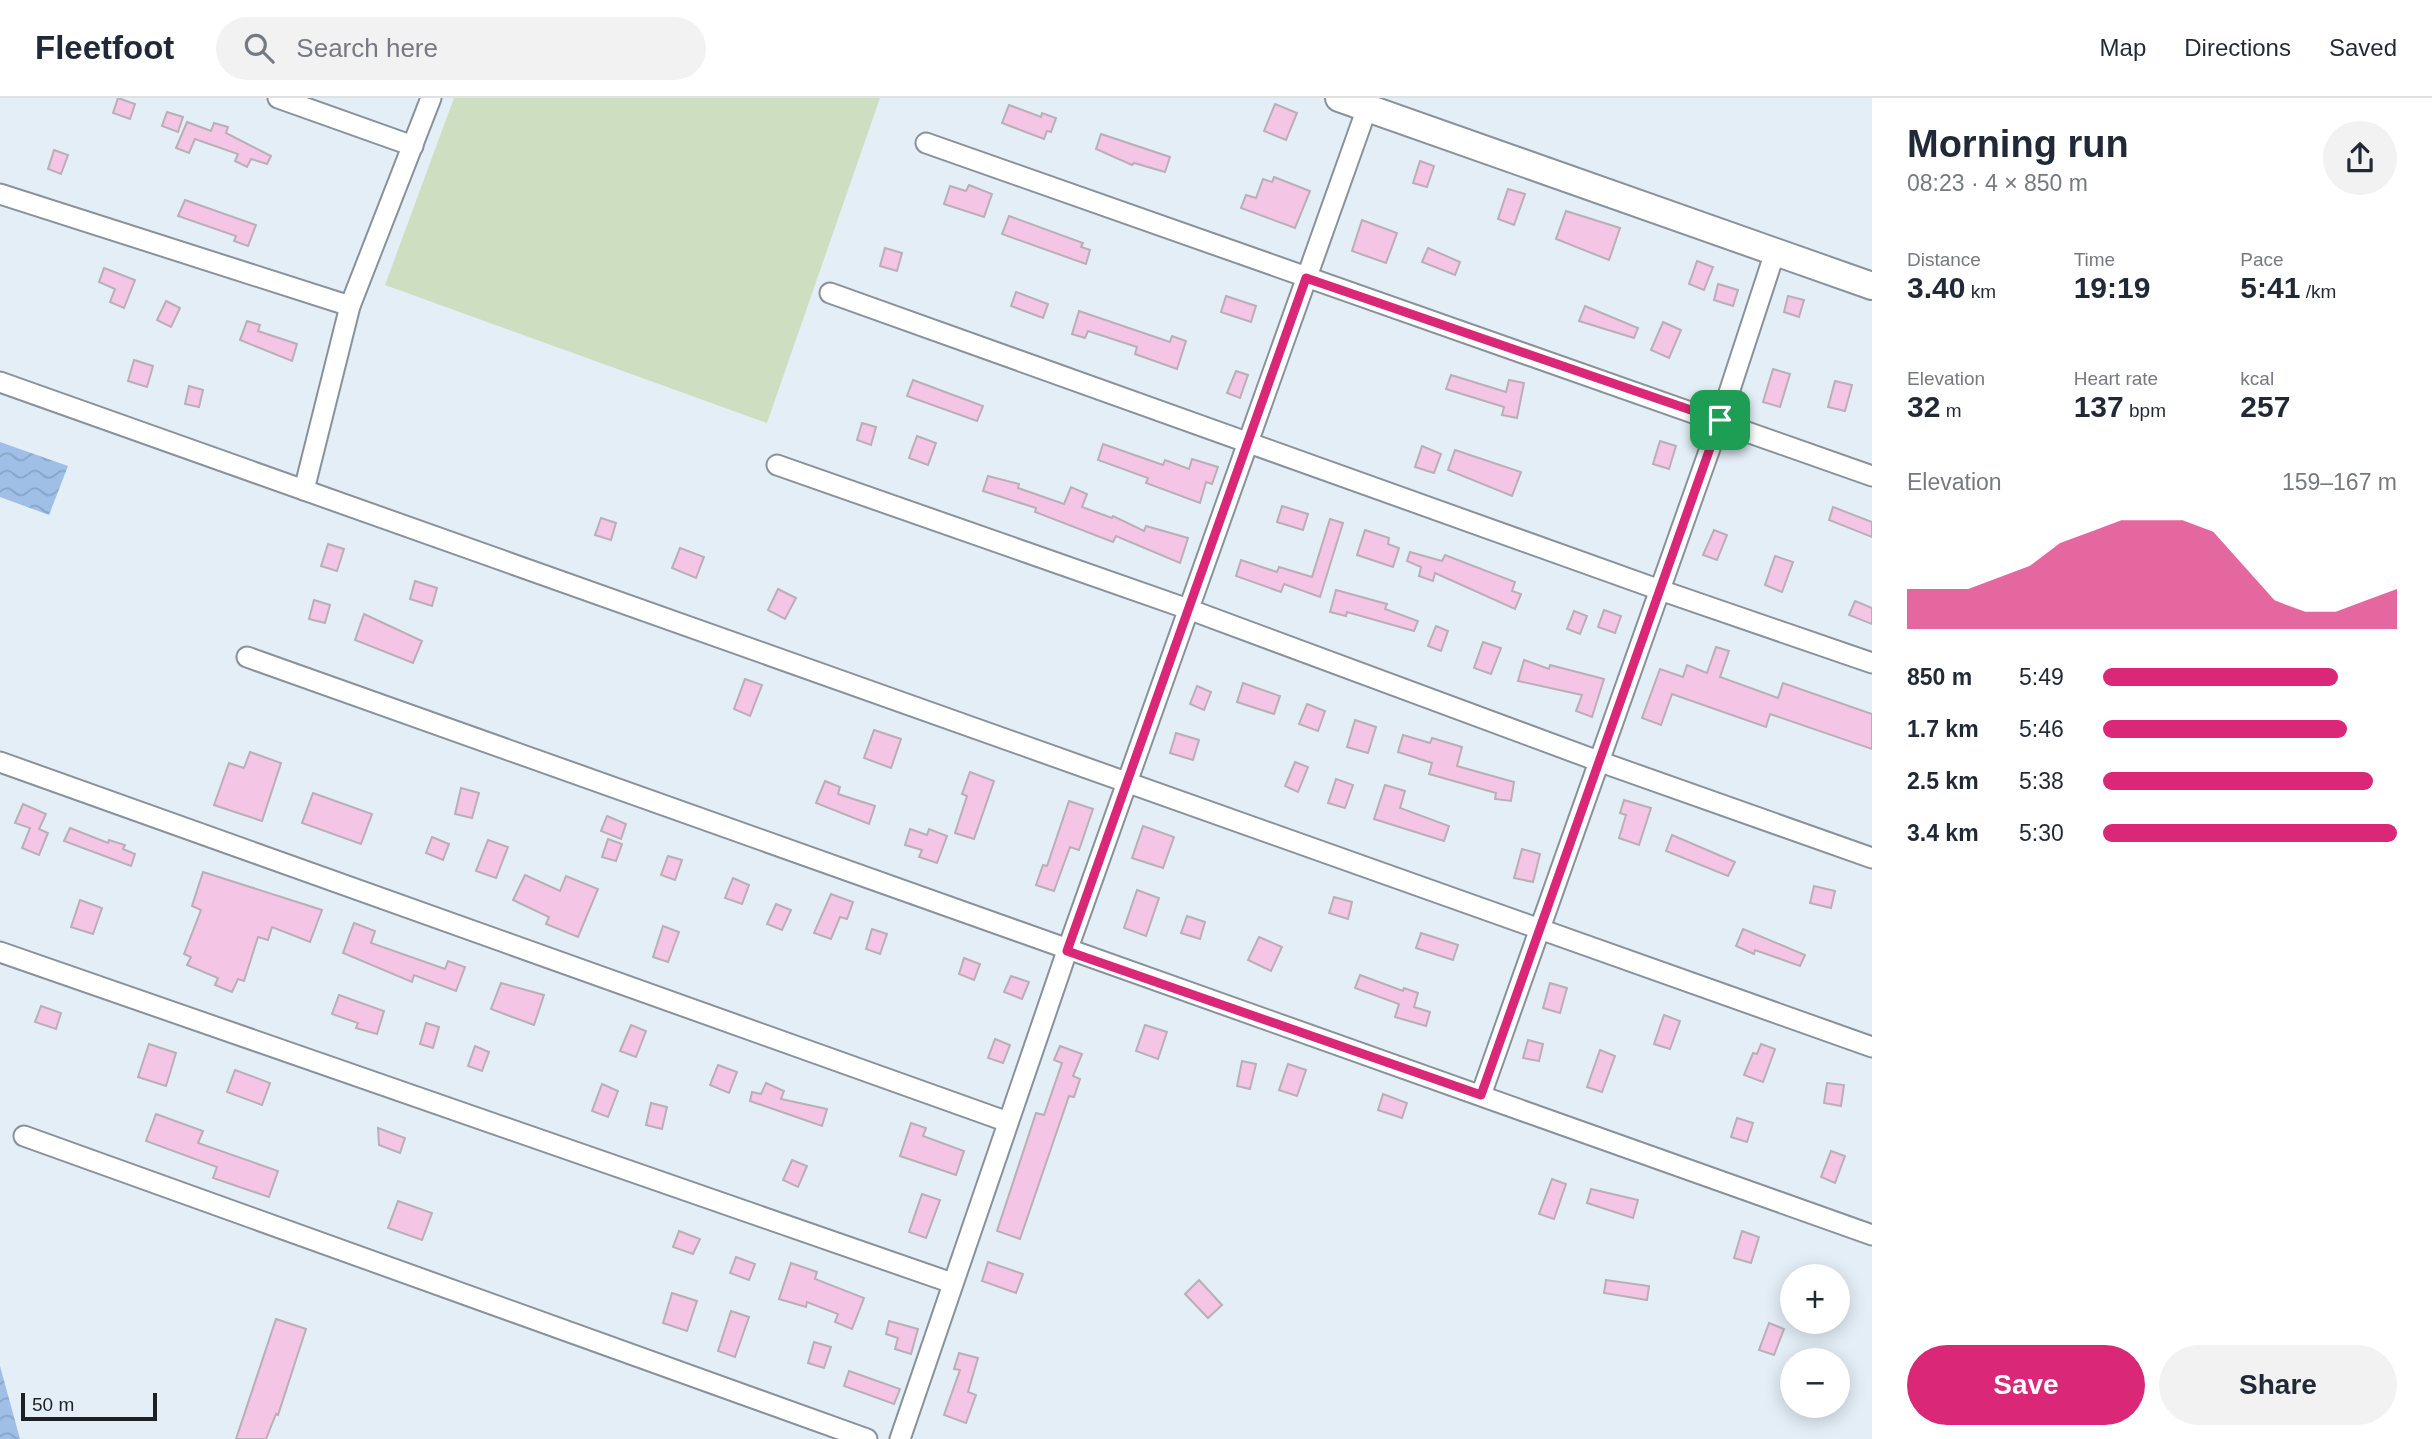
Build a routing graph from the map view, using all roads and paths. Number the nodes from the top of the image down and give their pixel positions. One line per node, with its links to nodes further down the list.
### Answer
1 (278, 98): 6 (street)
2 (431, 98): 6 (street)
3 (1339, 98): 4 (main road)
4 (1367, 108): 8 (main road); 9 (street)
5 (926, 144): 9 (street)
6 (412, 146): 12 (street)
7 (0, 194): 12 (street)
8 (1775, 252): 10 (main road); 14 (street)
9 (1306, 278): 14 (street); 15 (street)
10 (1872, 286)
11 (830, 293): 15 (street)
12 (350, 306): 18 (street)
13 (0, 382): 18 (street)
14 (1720, 420): 17 (street); 19 (street)
15 (1248, 443): 19 (street); 20 (street)
16 (777, 465): 20 (street)
17 (1872, 476)
18 (304, 490): 25 (street)
19 (1660, 590): 22 (street); 23 (street)
20 (1188, 608): 23 (street); 25 (street)
21 (247, 657): 29 (street)
22 (1872, 663)
23 (1598, 761): 26 (street); 27 (street)
24 (0, 762): 32 (street)
25 (1127, 781): 27 (street); 29 (street)
26 (1872, 858)
27 (1540, 930): 30 (street); 31 (street)
28 (0, 951): 35 (street)
29 (1067, 951): 31 (street); 32 (street)
30 (1872, 1047)
31 (1481, 1095): 34 (street)
32 (1008, 1122): 35 (street)
33 (24, 1136): 36 (street)
34 (1872, 1234)
35 (952, 1283): 37 (street)
36 (867, 1439)
37 (900, 1439)

